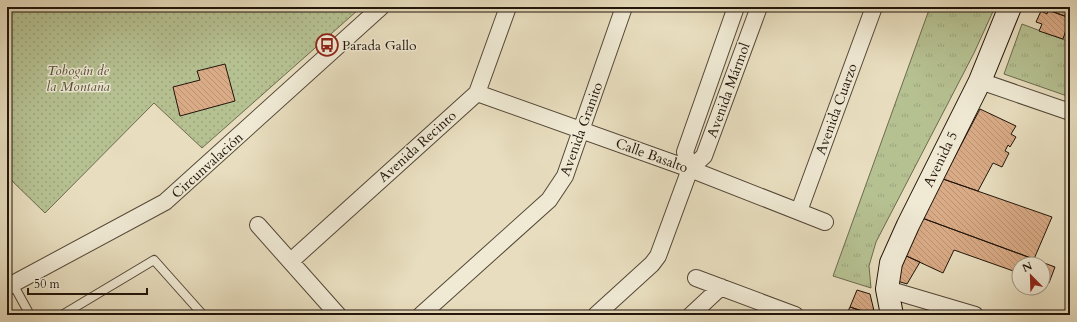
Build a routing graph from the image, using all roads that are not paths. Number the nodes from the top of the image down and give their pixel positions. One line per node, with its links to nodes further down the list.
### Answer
1 (381, 7): 18 (street, Circunvalación)
2 (508, 7): 9 (street, Avenida Recinto)
3 (624, 7): 11 (street, Avenida Granito)
4 (736, 7): 12 (street, Avenida Mármol)
5 (759, 7): 12 (street, Avenida Mármol)
6 (874, 7): 13 (street, Avenida Cuarzo)
7 (1010, 7): 8 (main road, Avenida 5)
8 (980, 80): 10 (street); 20 (main road, Avenida 5)
9 (477, 92): 11 (street, Calle Basalto); 16 (street, Avenida Recinto)
10 (1070, 112)
11 (581, 129): 12 (street, Calle Basalto); 25 (street, Avenida Granito)
12 (690, 169): 13 (street, Calle Basalto); 26 (street, Avenida Mármol)
13 (799, 211): 14 (street, Calle Basalto)
14 (826, 222)
15 (258, 225): 16 (street)
16 (291, 261): 24 (street)
17 (696, 278): 19 (street)
18 (10, 286): 21 (lane)
19 (721, 287): 27 (street); 28 (street)
20 (888, 289): 29 (main road, Avenida 5); 30 (street)
21 (30, 315)
22 (62, 315): 23 (lane)
23 (203, 315)
24 (338, 315)
25 (421, 315)
26 (596, 315)
27 (691, 315)
28 (795, 315)
29 (892, 315)
30 (975, 315)

